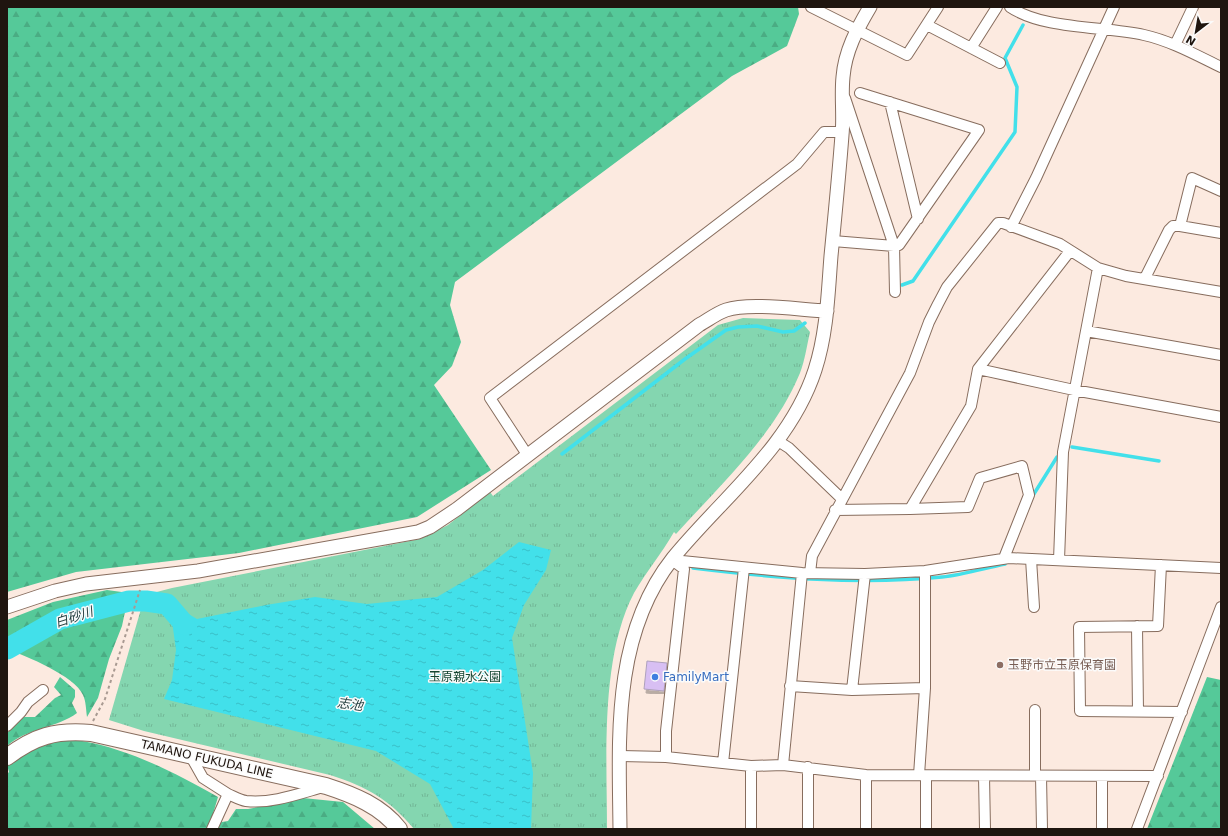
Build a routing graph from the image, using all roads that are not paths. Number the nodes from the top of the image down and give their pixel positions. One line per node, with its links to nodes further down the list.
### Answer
1 (811, 7): 10 (street)
2 (870, 7): 10 (street)
3 (938, 7): 8 (street)
4 (997, 7): 12 (street)
5 (1010, 7): 9 (street)
6 (1114, 7): 9 (street)
7 (1193, 7): 11 (street)
8 (927, 25): 10 (street); 12 (street)
9 (1104, 29): 11 (street); 22 (street)
10 (857, 30): 15 (street)
11 (1175, 45): 14 (street)
12 (971, 48): 13 (street)
13 (1000, 63)
14 (1221, 67)
15 (842, 89): 18 (street); 25 (street)
16 (860, 93): 17 (street)
17 (890, 102): 20 (street); 20 (street)
18 (842, 132): 24 (street); 38 (street)
19 (1221, 191): 21 (street)
20 (918, 219): 25 (street)
21 (1180, 226): 23 (street); 28 (street)
22 (1011, 227): 26 (street); 39 (street)
23 (1221, 233)
24 (833, 241): 25 (street); 31 (street)
25 (894, 246): 29 (street)
26 (1070, 251): 27 (street); 34 (street)
27 (1098, 268): 28 (street); 32 (street)
28 (1145, 278): 30 (street)
29 (895, 292)
30 (1221, 292)
31 (827, 311): 37 (street); 38 (street)
32 (1086, 331): 33 (street); 35 (street)
33 (1221, 355)
34 (978, 368): 35 (street); 40 (street)
35 (1074, 390): 36 (street); 45 (street)
36 (1221, 417)
37 (778, 441): 39 (street); 44 (street)
38 (528, 456): 52 (street)
39 (842, 499): 41 (street)
40 (910, 509): 41 (street); 42 (street)
41 (835, 510): 49 (street)
42 (1004, 558): 43 (street); 50 (street)
43 (1031, 559): 45 (street); 53 (street)
44 (672, 560): 48 (street); 65 (street); 67 (street)
45 (1060, 560): 46 (street)
46 (1161, 565): 47 (street); 55 (street)
47 (1221, 568)
48 (744, 572): 49 (street); 68 (street)
49 (804, 576): 51 (street); 56 (street)
50 (925, 576): 51 (street); 57 (street)
51 (864, 578): 59 (street)
52 (7, 607)
53 (1034, 607)
54 (1221, 607): 62 (street)
55 (1137, 626): 61 (street); 61 (street)
56 (790, 686): 59 (street); 69 (street)
57 (925, 688): 59 (street); 73 (street)
58 (43, 690): 63 (street)
59 (852, 690)
60 (1035, 710): 75 (street)
61 (1138, 712): 62 (street)
62 (1182, 712): 77 (street)
63 (7, 726)
64 (190, 755): 66 (main road, TAMANO FUKUDA LINE); 78 (main road, TAMANO FUKUDA LINE); 79 (street)
65 (621, 756): 67 (street); 82 (street)
66 (7, 757)
67 (666, 757): 68 (street)
68 (723, 763): 70 (street)
69 (783, 765): 70 (street); 71 (street)
70 (751, 766): 83 (street)
71 (808, 767): 72 (street); 84 (street)
72 (866, 775): 73 (street); 85 (street)
73 (922, 776): 74 (street); 86 (street)
74 (984, 776): 75 (street); 87 (street)
75 (1038, 776): 76 (street); 88 (street)
76 (1102, 776): 77 (street); 89 (street)
77 (1158, 776): 90 (street)
78 (326, 786): 79 (street); 81 (main road, TAMANO FUKUDA LINE)
79 (228, 794): 80 (street)
80 (212, 829)
81 (399, 829)
82 (620, 829)
83 (751, 829)
84 (808, 829)
85 (866, 829)
86 (926, 829)
87 (985, 829)
88 (1042, 829)
89 (1102, 829)
90 (1137, 829)

